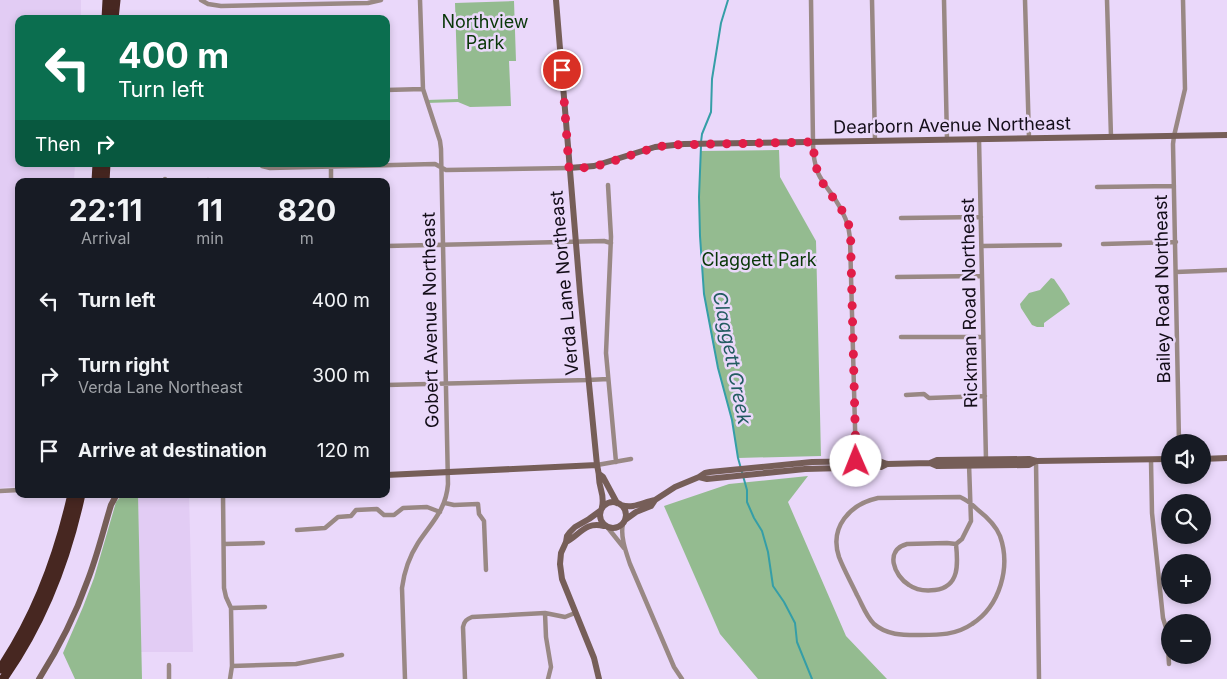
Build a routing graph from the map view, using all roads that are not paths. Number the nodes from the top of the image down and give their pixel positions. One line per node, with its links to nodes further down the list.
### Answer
1 (107, 0): 13 (highway)
2 (116, 0): 14 (highway)
3 (201, 0): 4 (street)
4 (381, 0)
5 (420, 0): 15 (street, Gobert Avenue Northeast)
6 (556, 0): 29 (street, Verda Lane Northeast)
7 (811, 0): 24 (street)
8 (872, 0): 23 (street)
9 (944, 0): 22 (street)
10 (1025, 0): 20 (street)
11 (1106, 0): 19 (street)
12 (1183, 0): 18 (street, Bailey Road Northeast)
13 (106, 15)
14 (114, 15)
15 (422, 89): 16 (street); 28 (street, Gobert Avenue Northeast)
16 (390, 90)
17 (1227, 135): 18 (street, Dearborn Avenue Northeast)
18 (1174, 136): 19 (street, Dearborn Avenue Northeast); 32 (street, Bailey Road Northeast)
19 (1111, 137): 20 (street, Dearborn Avenue Northeast)
20 (1029, 138): 21 (street, Dearborn Avenue Northeast)
21 (979, 139): 22 (street, Dearborn Avenue Northeast); 34 (street, Rickman Road Northeast)
22 (947, 140): 23 (street, Dearborn Avenue Northeast)
23 (874, 141): 24 (street, Dearborn Avenue Northeast)
24 (813, 142): 29 (street, Dearborn Avenue Northeast); 66 (street)
25 (390, 165): 28 (street, Dearborn Avenue Northeast)
26 (267, 167): 27 (street, Dearborn Avenue Northeast)
27 (331, 167): 30 (street)
28 (441, 168): 29 (street, Dearborn Avenue Northeast); 40 (street, Gobert Avenue Northeast)
29 (569, 168): 36 (street, Verda Lane Northeast)
30 (331, 178)
31 (608, 185): 38 (street)
32 (1174, 186): 33 (street); 37 (street, Bailey Road Northeast)
33 (1097, 187)
34 (981, 217): 35 (street); 43 (street, Rickman Road Northeast)
35 (901, 218)
36 (575, 242): 38 (street); 40 (street); 51 (street, Verda Lane Northeast)
37 (1176, 242): 39 (street); 45 (street, Bailey Road Northeast)
38 (611, 243): 50 (street)
39 (1103, 244)
40 (442, 245): 42 (street); 52 (street, Gobert Avenue Northeast)
41 (1060, 245): 43 (street)
42 (390, 246)
43 (982, 246): 46 (street, Rickman Road Northeast)
44 (1227, 270): 45 (street)
45 (1176, 272): 56 (street, Bailey Road Northeast)
46 (982, 276): 47 (street); 49 (street, Rickman Road Northeast)
47 (897, 277)
48 (900, 337): 49 (street)
49 (982, 337): 55 (street, Rickman Road Northeast)
50 (608, 379): 51 (street); 63 (street)
51 (588, 380): 52 (street); 67 (street, Verda Lane Northeast)
52 (445, 384): 53 (street); 68 (street, Gobert Avenue Northeast)
53 (390, 385)
54 (906, 395): 55 (street)
55 (985, 396): 64 (street, Rickman Road Northeast)
56 (1179, 434)
57 (1227, 458): 60 (street)
58 (631, 459): 63 (street)
59 (1161, 459): 61 (street)
60 (1211, 459)
61 (1151, 460): 62 (street); 96 (street)
62 (1036, 461): 64 (street); 110 (street)
63 (616, 462): 67 (street)
64 (986, 462): 65 (street)
65 (969, 463): 66 (street); 79 (street)
66 (856, 464): 77 (street)
67 (597, 465): 68 (street); 70 (street, Verda Lane Northeast)
68 (448, 472): 69 (street); 78 (street, Gobert Avenue Northeast)
69 (390, 474)
70 (599, 474): 80 (street, Verda Lane Northeast); 81 (street, Verda Lane Northeast)
71 (15, 490): 72 (street)
72 (0, 491)
73 (71, 498): 100 (highway)
74 (80, 498): 101 (highway)
75 (115, 498): 102 (street)
76 (223, 498): 88 (street)
77 (655, 500): 80 (street); 83 (street)
78 (445, 502): 82 (street); 91 (street)
79 (971, 503): 79 (street); 89 (street)
80 (619, 504): 81 (street); 83 (street)
81 (601, 509): 84 (street); 86 (street)
82 (440, 512): 85 (street); 105 (street)
83 (624, 522): 84 (street); 90 (street)
84 (606, 527): 86 (street); 90 (street)
85 (297, 530)
86 (566, 542): 94 (street)
87 (263, 543): 88 (street)
88 (224, 544): 93 (street)
89 (956, 544): 89 (street)
90 (624, 549): 109 (street)
91 (486, 570)
92 (265, 607): 93 (street)
93 (231, 608): 99 (street)
94 (575, 613): 95 (street); 108 (street)
95 (546, 614): 106 (street); 107 (street)
96 (1163, 614)
97 (342, 655): 99 (street)
98 (169, 665): 103 (street)
99 (232, 666): 104 (street)
100 (0, 669)
101 (3, 679)
102 (39, 679)
103 (169, 679)
104 (230, 679)
105 (405, 679)
106 (465, 679)
107 (548, 679)
108 (599, 679)
109 (682, 679)
110 (1039, 679)

